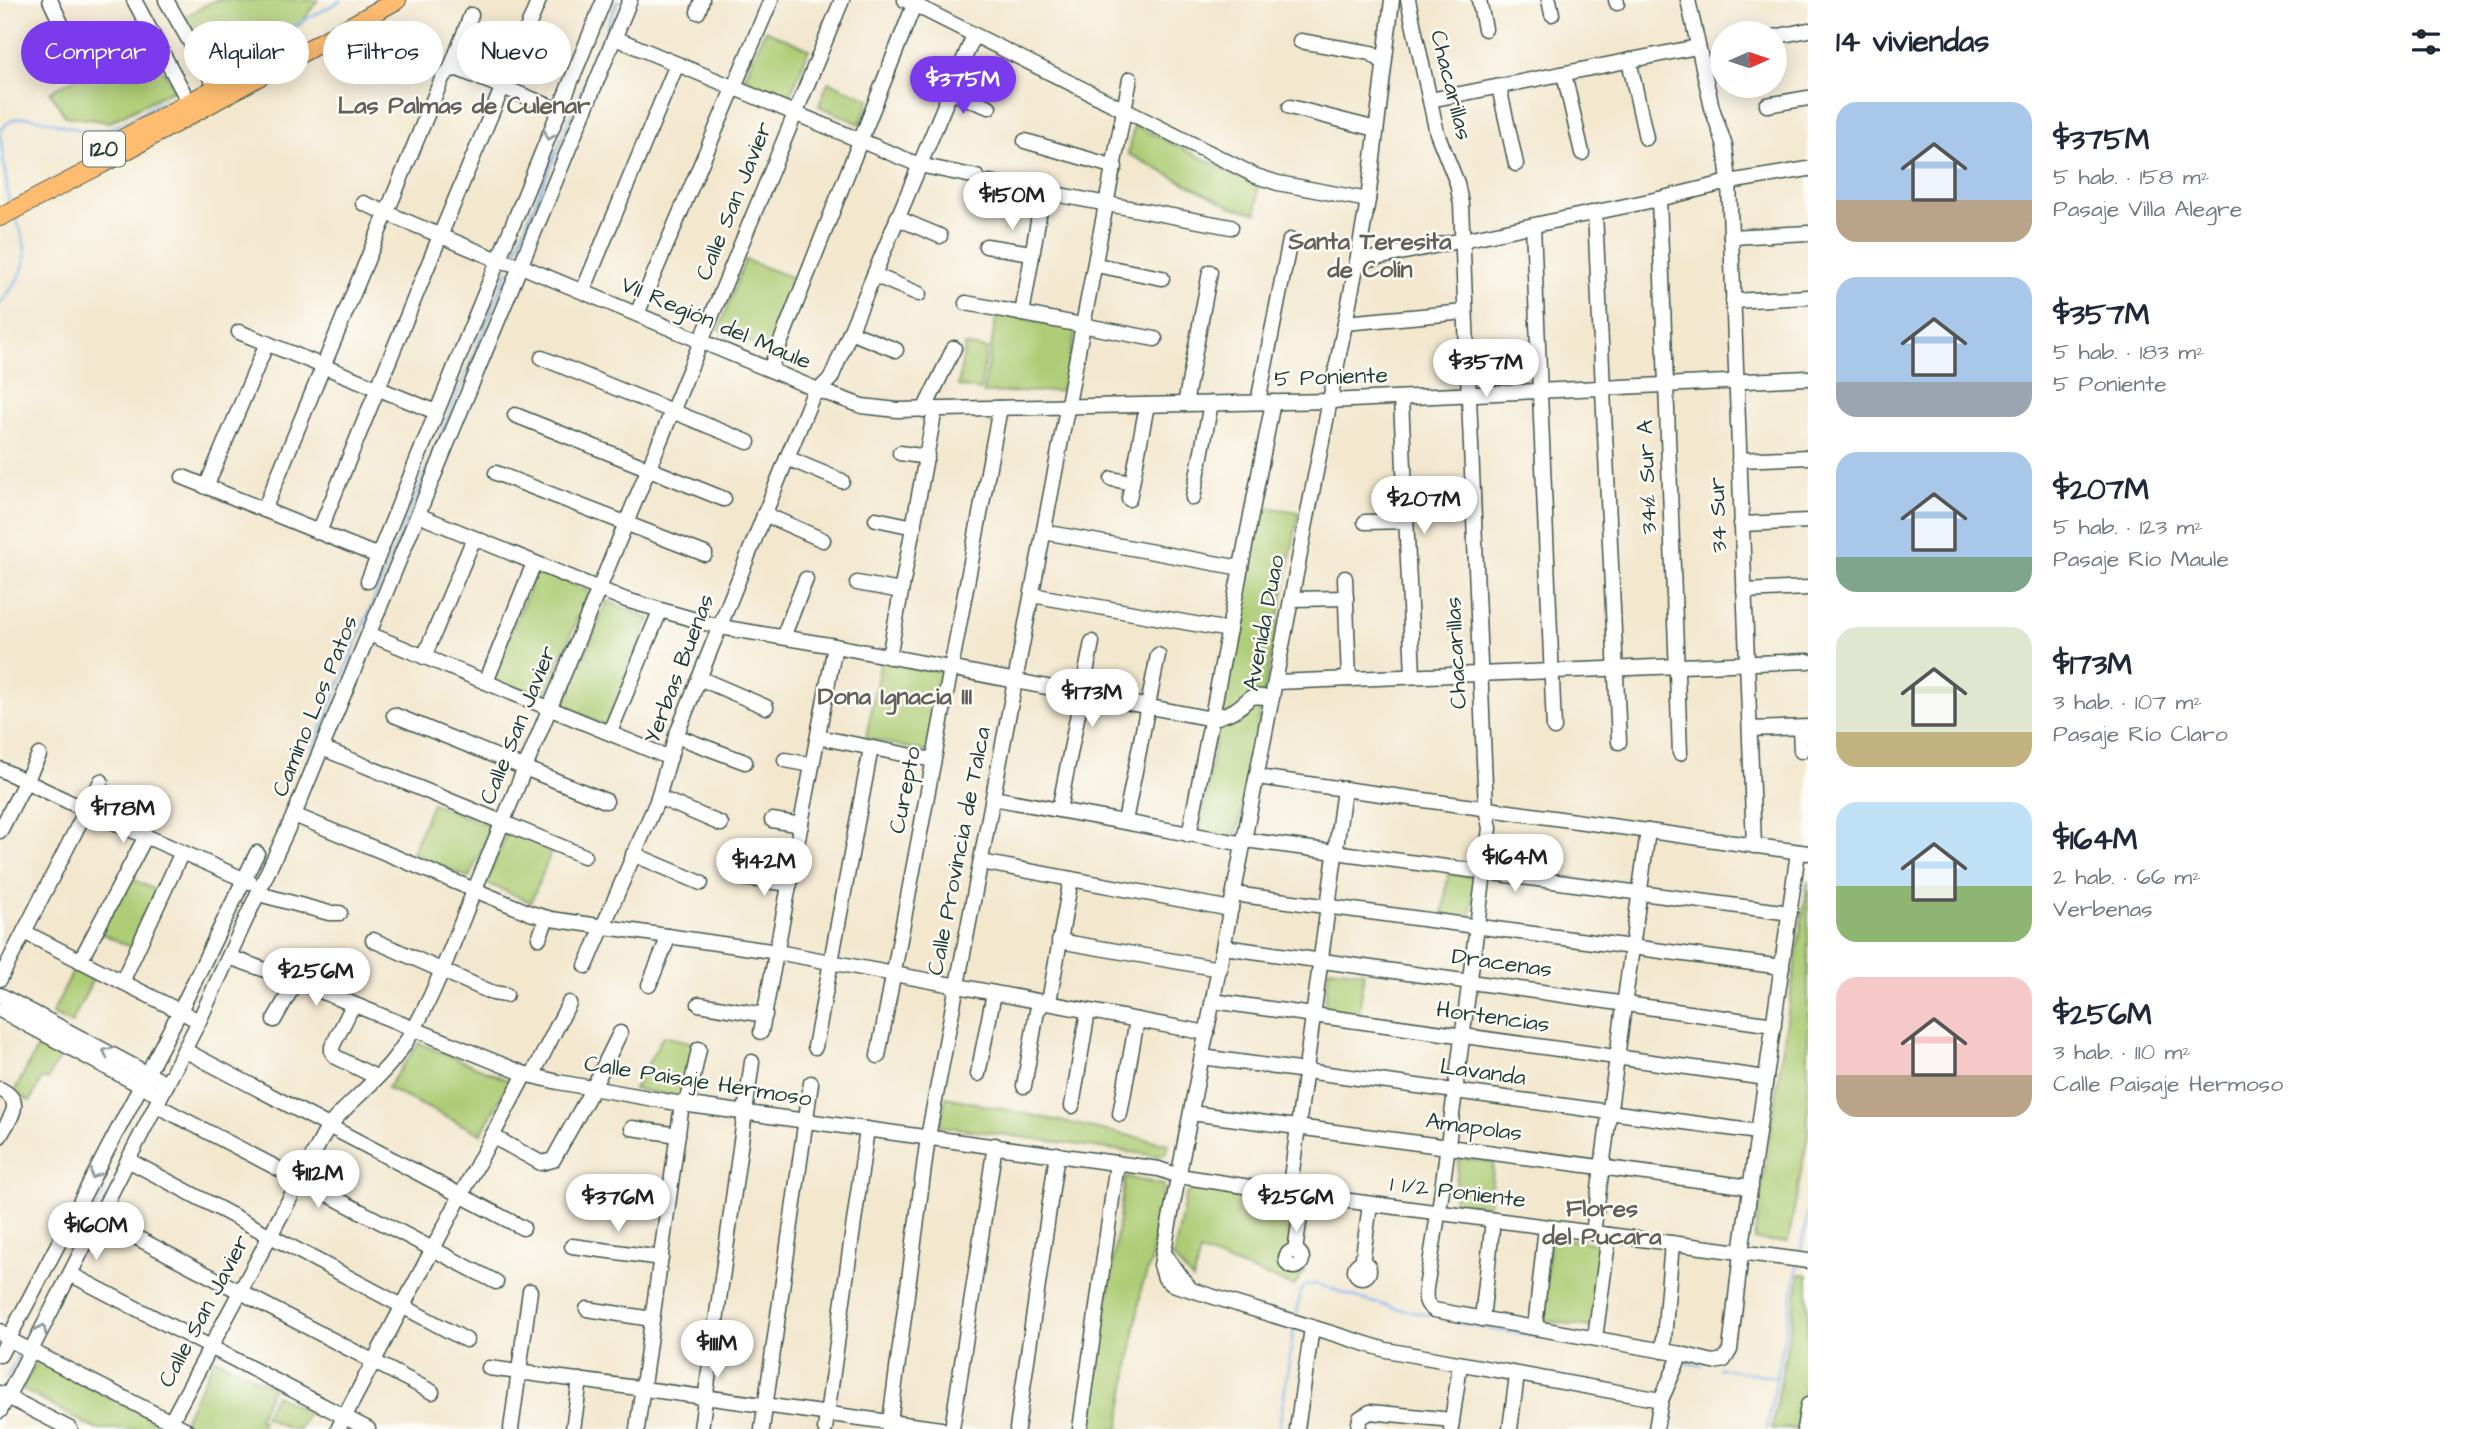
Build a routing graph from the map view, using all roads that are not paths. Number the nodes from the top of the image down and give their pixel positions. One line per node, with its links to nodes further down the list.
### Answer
1 (50, 0): 16 (street)
2 (134, 0): 38 (street)
3 (166, 0): 33 (street)
4 (539, 0): 30 (street)
5 (630, 0): 21 (street, Camino Los Patos)
6 (771, 0): 32 (street)
7 (842, 0): 43 (street, Calle San Javier)
8 (1392, 0): 25 (street, Avenida Duao)
9 (1408, 0): 36 (street, Chacarillas)
10 (1479, 0): 17 (street)
11 (1688, 0): 23 (street, 34 Sur)
12 (395, 1): 33 (main road, 120)
13 (599, 2): 41 (street)
14 (910, 2): 20 (street); 46 (street)
15 (471, 15): 27 (street)
16 (60, 21)
17 (1485, 29)
18 (1808, 30): 19 (street)
19 (1787, 34)
20 (974, 35): 34 (street, Yerbas Buenas); 42 (street)
21 (615, 38): 26 (street); 75 (street, Camino Los Patos)
22 (1300, 41): 25 (street)
23 (1697, 47): 24 (street); 53 (street, 34 Sur)
24 (1629, 60): 28 (street); 45 (street)
25 (1384, 63): 44 (street, Avenida Duao)
26 (677, 64): 32 (street); 80 (street)
27 (450, 70): 30 (street); 60 (street)
28 (1564, 74): 31 (street); 48 (street)
29 (1130, 79): 42 (street, Calle Provincia de Talca)
30 (502, 87): 41 (street); 66 (street)
31 (1499, 87): 36 (street); 49 (street)
32 (734, 88): 43 (street); 86 (street)
33 (218, 92): 38 (main road, 120)
34 (950, 92): 39 (street); 50 (street, Yerbas Buenas)
35 (1808, 97): 37 (street)
36 (1430, 100): 70 (street, Chacarillas)
37 (1768, 105)
38 (192, 107): 61 (main road, 120)
39 (989, 107)
40 (1290, 107): 44 (street)
41 (559, 110): 73 (street, one-way to 73)
42 (1124, 111): 51 (street, Calle Provincia de Talca); 55 (street)
43 (795, 113): 46 (street); 93 (street, Calle San Javier)
44 (1376, 129): 55 (street, Avenida Duao)
45 (1646, 138)
46 (861, 141): 50 (street); 99 (street)
47 (1025, 141): 51 (street)
48 (1582, 153)
49 (1516, 164)
50 (919, 165): 54 (street); 62 (street, Yerbas Buenas)
51 (1115, 167): 58 (street, Calle Provincia de Talca)
52 (1808, 169): 53 (street)
53 (1729, 182): 56 (street); 68 (street, 34 Sur)
54 (1043, 192): 58 (street); 72 (street)
55 (1368, 200): 74 (street, Avenida Duao)
56 (1658, 200): 59 (street); 102 (street, 34½ Sur A)
57 (363, 203): 60 (street, VII Región del Maule)
58 (1108, 204): 64 (street); 76 (street, Calle Provincia de Talca)
59 (1595, 212): 63 (street); 103 (street)
60 (387, 214): 66 (street, VII Región del Maule); 98 (street)
61 (0, 217)
62 (897, 218): 67 (street); 78 (street, Yerbas Buenas)
63 (1534, 226): 70 (street); 106 (street)
64 (1231, 227)
65 (1808, 233): 68 (street)
66 (440, 236): 73 (street, VII Región del Maule); 104 (street)
67 (940, 236)
68 (1731, 237): 83 (street, 34 Sur)
69 (1290, 240): 110 (street)
70 (1462, 240): 74 (street); 85 (street, Chacarillas)
71 (986, 246): 72 (street)
72 (1032, 253): 87 (street)
73 (498, 260): 75 (street, VII Región del Maule); 118 (street)
74 (1357, 262): 88 (street, Avenida Duao)
75 (521, 265): 80 (street, VII Región del Maule); 139 (street, Camino Los Patos)
76 (1096, 265): 79 (street); 89 (street, Calle Provincia de Talca)
77 (1210, 272): 112 (street)
78 (874, 275): 81 (street); 91 (street, Yerbas Buenas)
79 (1163, 278)
80 (583, 291): 86 (street, VII Región del Maule)
81 (919, 294)
82 (1808, 297): 83 (street)
83 (1733, 301): 101 (street, 34 Sur)
84 (966, 303): 87 (street)
85 (1465, 312): 88 (street); 107 (street, Chacarillas)
86 (637, 314): 93 (street, VII Región del Maule)
87 (1022, 314): 89 (street)
88 (1345, 323): 109 (street, Avenida Duao)
89 (1084, 327): 92 (street); 114 (street, Calle Provincia de Talca)
90 (239, 332): 94 (street)
91 (850, 332): 96 (street); 105 (street, Yerbas Buenas)
92 (1155, 340)
93 (701, 341): 99 (street, VII Región del Maule); 119 (street, Calle San Javier)
94 (267, 343): 98 (street); 133 (street)
95 (954, 348): 116 (street)
96 (896, 350)
97 (542, 358): 119 (street)
98 (324, 366): 104 (street); 137 (street)
99 (770, 369): 105 (street, VII Región del Maule)
100 (1808, 378): 101 (street, 5 Poniente)
101 (1735, 382): 102 (street, 5 Poniente); 126 (street, 34 Sur)
102 (1666, 385): 103 (street, 5 Poniente); 178 (street, 34½ Sur A)
103 (1604, 387): 106 (street, 5 Poniente); 179 (street)
104 (378, 388): 118 (street); 147 (street)
105 (818, 390): 117 (street, VII Región del Maule); 125 (street, Yerbas Buenas)
106 (1540, 390): 107 (street, 5 Poniente); 181 (street)
107 (1468, 394): 108 (street, 5 Poniente); 182 (street, Chacarillas)
108 (1401, 398): 109 (street, 5 Poniente); 141 (street)
109 (1330, 401): 110 (street, 5 Poniente); 165 (street, Avenida Duao)
110 (1266, 402): 111 (street, 5 Poniente); 154 (street)
111 (1211, 403): 112 (street, 5 Poniente); 134 (street)
112 (1185, 404): 113 (street, 5 Poniente)
113 (1147, 405): 114 (street, 5 Poniente); 132 (street)
114 (1069, 407): 115 (street, 5 Poniente); 148 (street, Calle Provincia de Talca)
115 (1000, 408): 116 (street, 5 Poniente); 180 (street, Curepto)
116 (930, 409): 117 (street, 5 Poniente); 123 (street)
117 (897, 410)
118 (436, 411): 152 (street)
119 (672, 411): 121 (street); 127 (street, Calle San Javier)
120 (515, 415): 127 (street)
121 (748, 442)
122 (900, 453): 123 (street)
123 (927, 457): 146 (street)
124 (1808, 457): 126 (street)
125 (787, 458): 131 (street); 138 (street, Yerbas Buenas)
126 (1739, 460): 145 (street, 34 Sur)
127 (648, 469): 135 (street); 144 (street, Calle San Javier)
128 (496, 473): 144 (street)
129 (183, 477): 133 (street)
130 (1112, 480): 132 (street)
131 (842, 481)
132 (1132, 483): 136 (street)
133 (206, 486): 137 (street)
134 (1193, 498)
135 (724, 499)
136 (1129, 499)
137 (264, 510): 147 (street)
138 (764, 514): 150 (street); 167 (street, Yerbas Buenas)
139 (418, 515): 149 (street); 169 (street, Camino Los Patos)
140 (876, 519): 146 (street)
141 (1406, 521): 143 (street); 183 (street)
142 (1808, 521): 145 (street)
143 (1365, 522)
144 (626, 524): 151 (street); 160 (street, Calle San Javier)
145 (1741, 524): 162 (street, 34 Sur)
146 (914, 527): 161 (street)
147 (319, 532): 152 (street)
148 (1044, 532): 154 (street); 163 (street, Calle Provincia de Talca)
149 (474, 538): 153 (street); 174 (street)
150 (823, 540)
151 (705, 554)
152 (378, 556): 157 (street)
153 (534, 563): 160 (street); 187 (street)
154 (1241, 568): 168 (street)
155 (1345, 578): 164 (street)
156 (806, 579): 170 (street)
157 (369, 581)
158 (857, 583): 161 (street)
159 (1808, 588): 162 (street)
160 (598, 590): 166 (street); 193 (street, Calle San Javier)
161 (901, 591): 175 (street)
162 (1744, 591): 177 (street, 34 Sur)
163 (1032, 594): 168 (street); 186 (street, Calle Provincia de Talca)
164 (1346, 598): 165 (street); 185 (street)
165 (1292, 600): 188 (street, Avenida Duao)
166 (660, 611): 167 (street); 199 (street)
167 (720, 627): 170 (street); 184 (street, Yerbas Buenas)
168 (1229, 630): 195 (street)
169 (369, 634): 174 (street); 203 (street, Camino Los Patos)
170 (783, 637): 172 (street)
171 (1092, 642): 189 (street)
172 (835, 646): 175 (street); 201 (street)
173 (1158, 655): 191 (street)
174 (424, 657): 187 (street)
175 (889, 657): 180 (street)
176 (1808, 661): 177 (street)
177 (1747, 664): 178 (street); 198 (street, 34 Sur)
178 (1678, 666): 179 (street); 206 (street, 34½ Sur A)
179 (1617, 668): 181 (street); 202 (street)
180 (951, 669): 186 (street); 210 (street, Curepto)
181 (1553, 670): 182 (street); 197 (street)
182 (1479, 674): 183 (street); 222 (street, Chacarillas)
183 (1413, 676): 185 (street)
184 (699, 678): 192 (street); 200 (street, Yerbas Buenas)
185 (1349, 679): 188 (street)
186 (1016, 680): 189 (street); 220 (street, Calle Provincia de Talca)
187 (486, 682): 193 (street)
188 (1276, 682): 190 (street, Avenida Duao)
189 (1082, 693): 191 (street); 224 (street)
190 (1272, 698): 195 (street); 215 (street, Avenida Duao)
191 (1148, 706): 195 (street); 227 (street)
192 (766, 707)
193 (550, 708): 199 (street); 214 (street, Calle San Javier)
194 (394, 715): 214 (street)
195 (1212, 719): 233 (street)
196 (1804, 727): 198 (street); 205 (street)
197 (1554, 728)
198 (1750, 729): 236 (street, 34 Sur)
199 (610, 732): 208 (street)
200 (676, 736): 208 (street, Yerbas Buenas); 211 (street)
201 (818, 737): 204 (street); 212 (street)
202 (1619, 742)
203 (322, 748): 225 (street, Camino Los Patos); 228 (street)
204 (871, 748): 210 (street); 272 (street)
205 (1801, 751)
206 (1681, 753)
207 (39, 755): 216 (street)
208 (670, 758): 219 (street, Yerbas Buenas)
209 (785, 760): 212 (street)
210 (933, 760): 277 (street, Curepto)
211 (745, 762)
212 (812, 765): 230 (street)
213 (0, 769): 216 (street)
214 (525, 769): 221 (street); 228 (street, Calle San Javier)
215 (1257, 778): 218 (street); 235 (street, Avenida Duao)
216 (25, 781): 223 (street); 231 (street)
217 (101, 781): 223 (street)
218 (1344, 789): 222 (street); 238 (street)
219 (658, 797): 229 (street); 241 (street, Yerbas Buenas)
220 (993, 798): 224 (street); 243 (street, Calle Provincia de Talca)
221 (606, 801)
222 (1486, 809): 232 (street); 244 (street, Chacarillas)
223 (86, 810): 234 (street); 261 (street)
224 (1059, 810): 227 (street)
225 (294, 815): 250 (street); 251 (street, Camino Los Patos)
226 (772, 820): 230 (street)
227 (1125, 821): 233 (street)
228 (502, 824): 242 (street); 250 (street, Calle San Javier)
229 (721, 824)
230 (801, 825): 249 (street)
231 (0, 831)
232 (1648, 831): 236 (street); 252 (street)
233 (1189, 835): 235 (street)
234 (146, 836): 237 (street); 271 (street)
235 (1244, 842): 238 (street); 253 (street, Avenida Duao)
236 (1754, 846): 240 (street)
237 (183, 852): 247 (street); 281 (street)
238 (1335, 852): 244 (street); 254 (street)
239 (257, 853): 247 (street)
240 (1803, 853): 257 (street)
241 (633, 854): 248 (street); 259 (street, Yerbas Buenas)
242 (584, 856)
243 (981, 862): 246 (street); 283 (street, Calle Provincia de Talca)
244 (1485, 872): 252 (street); 260 (street, Chacarillas)
245 (743, 878): 249 (street)
246 (1071, 879): 255 (street); 265 (street)
247 (244, 880): 251 (street); 294 (street)
248 (701, 883)
249 (790, 884): 268 (street)
250 (475, 889): 258 (street); 276 (street, Calle San Javier)
251 (260, 890): 256 (street); 269 (street, Camino Los Patos)
252 (1640, 893): 257 (street); 267 (street)
253 (1234, 894): 254 (street); 255 (street, Avenida Duao)
254 (1328, 906): 260 (street); 270 (street)
255 (1231, 909): 266 (street, Avenida Duao)
256 (340, 913)
257 (1790, 913): 274 (street)
258 (547, 918): 259 (street); 263 (street)
259 (603, 926): 262 (street); 273 (street, Yerbas Buenas)
260 (1478, 926): 267 (street); 280 (street, Chacarillas)
261 (24, 932): 271 (street); 278 (street)
262 (669, 936): 268 (street); 282 (street)
263 (539, 938)
264 (373, 940): 276 (street)
265 (1059, 941): 275 (street); 289 (street)
266 (1224, 947): 270 (street, Dracenas); 275 (street, Avenida Duao)
267 (1633, 947): 274 (street); 290 (street)
268 (776, 952): 272 (street); 297 (street)
269 (229, 957): 279 (street, Calle Paisaje Hermoso); 300 (street, Camino Los Patos)
270 (1321, 960): 280 (street, Dracenas); 296 (street)
271 (80, 961): 281 (street)
272 (831, 962): 277 (street); 307 (street)
273 (586, 966)
274 (1782, 967): 301 (street)
275 (1220, 968): 287 (street, Avenida Duao)
276 (441, 971): 286 (street); 302 (street, Calle San Javier)
277 (893, 974): 283 (street); 310 (street, Curepto)
278 (0, 979)
279 (296, 981): 292 (street, Calle Paisaje Hermoso); 298 (street)
280 (1470, 981): 290 (street, Dracenas); 306 (street, Chacarillas)
281 (122, 982): 294 (street)
282 (649, 985)
283 (956, 987): 284 (street); 341 (street, Calle Provincia de Talca)
284 (994, 993): 289 (street); 315 (street)
285 (0, 995): 319 (street, one-way to 285)
286 (506, 995)
287 (1213, 1001): 296 (street, Hortencias); 305 (street, Avenida Duao)
288 (569, 1003): 316 (street)
289 (1045, 1003): 295 (street); 321 (street)
290 (1625, 1003): 301 (street, Dracenas); 312 (street)
291 (699, 1004): 297 (street)
292 (353, 1005): 302 (street, Calle Paisaje Hermoso); 317 (street)
293 (0, 1010): 319 (street)
294 (180, 1011): 300 (street); 319 (street)
295 (1088, 1011): 299 (street); 327 (street)
296 (1313, 1014): 306 (street, Hortencias); 314 (street)
297 (765, 1015): 303 (street)
298 (274, 1020)
299 (1137, 1020): 305 (street); 331 (street)
300 (199, 1021): 309 (street, Camino Los Patos)
301 (1774, 1025): 318 (street)
302 (414, 1030): 316 (street, Calle Paisaje Hermoso); 317 (street, Calle San Javier)
303 (761, 1032)
304 (620, 1033): 322 (street)
305 (1207, 1033): 311 (street, Avenida Duao)
306 (1463, 1035): 312 (street, Hortencias); 324 (street, Chacarillas)
307 (815, 1047)
308 (699, 1049): 326 (street)
309 (184, 1050): 325 (street, Camino Los Patos); 333 (street)
310 (878, 1056)
311 (1202, 1057): 314 (street, Lavanda); 330 (street, Avenida Duao)
312 (1617, 1057): 318 (street, Hortencias); 329 (street)
313 (752, 1062): 328 (street)
314 (1306, 1071): 324 (street, Lavanda); 334 (street)
315 (978, 1074)
316 (528, 1075): 322 (street, Calle Paisaje Hermoso); 340 (street)
317 (376, 1077): 333 (street, Calle San Javier)
318 (1766, 1078): 337 (street)
319 (144, 1079): 325 (street); 382 (street, one-way to 382)
320 (811, 1083): 332 (street)
321 (1024, 1086)
322 (593, 1088): 326 (street, Calle Paisaje Hermoso); 340 (street)
323 (0, 1089): 339 (street)
324 (1455, 1091): 329 (street, Lavanda); 343 (street, Chacarillas)
325 (161, 1095): 345 (street, Camino Los Patos); 349 (street)
326 (682, 1104): 328 (street, Calle Paisaje Hermoso); 338 (street)
327 (1072, 1106)
328 (744, 1112): 332 (street, Calle Paisaje Hermoso); 398 (street)
329 (1610, 1112): 337 (street, Lavanda); 347 (street)
330 (1191, 1113): 334 (street, Amapolas); 348 (street, Avenida Duao)
331 (1121, 1114)
332 (806, 1121): 336 (street, Calle Paisaje Hermoso); 401 (street)
333 (328, 1127): 349 (street, Calle San Javier); 353 (street)
334 (1298, 1127): 343 (street, Amapolas); 352 (street)
335 (632, 1128): 338 (street)
336 (867, 1129): 341 (street, Calle Paisaje Hermoso); 403 (street)
337 (1759, 1132): 350 (street)
338 (678, 1135): 354 (street)
339 (0, 1136)
340 (492, 1136): 353 (street)
341 (928, 1137): 342 (street, Calle Paisaje Hermoso); 405 (street, Calle Provincia de Talca)
342 (995, 1145): 344 (street, Calle Paisaje Hermoso); 417 (street)
343 (1447, 1146): 347 (street, Amapolas); 356 (street, Chacarillas)
344 (1057, 1154): 346 (street, Calle Paisaje Hermoso); 418 (street)
345 (128, 1160): 357 (street, Camino Los Patos); 363 (street)
346 (1118, 1163): 348 (street, Calle Paisaje Hermoso); 419 (street)
347 (1602, 1167): 350 (street, Amapolas); 361 (street)
348 (1179, 1176): 352 (street, 1 1/2 Poniente); 380 (street, Avenida Duao)
349 (299, 1181): 363 (street, Calle San Javier); 366 (street)
350 (1751, 1186): 368 (street)
351 (603, 1187): 354 (street)
352 (1296, 1194): 355 (street, 1 1/2 Poniente); 367 (street)
353 (461, 1195): 360 (street); 366 (street)
354 (669, 1196): 369 (street)
355 (1370, 1204): 356 (street, 1 1/2 Poniente); 371 (street)
356 (1437, 1213): 358 (street, 1 1/2 Poniente); 378 (street, Chacarillas)
357 (99, 1218): 372 (street, Camino Los Patos); 375 (street)
358 (1493, 1220): 359 (street, 1 1/2 Poniente); 378 (street)
359 (1546, 1227): 361 (street, 1 1/2 Poniente); 381 (street)
360 (523, 1228)
361 (1593, 1233): 362 (street, 1 1/2 Poniente)
362 (1609, 1235): 364 (street, 1 1/2 Poniente); 383 (street)
363 (269, 1237): 375 (street, Calle San Javier); 376 (street)
364 (1672, 1243): 368 (street, 1 1/2 Poniente); 387 (street)
365 (572, 1246): 369 (street)
366 (433, 1249): 373 (street); 376 (street)
367 (1295, 1251)
368 (1741, 1252): 370 (street, 1 1/2 Poniente); 389 (street)
369 (661, 1258): 379 (street)
370 (1808, 1261)
371 (1362, 1264)
372 (70, 1274): 385 (street); 386 (street, Camino Los Patos, one-way to 372)
373 (496, 1282)
374 (530, 1291): 393 (street)
375 (240, 1293): 385 (street, Calle San Javier); 390 (street)
376 (402, 1307): 384 (street); 390 (street)
377 (587, 1310): 379 (street)
378 (1482, 1318): 381 (street)
379 (652, 1319): 396 (street)
380 (1307, 1327): 391 (street); 420 (street)
381 (1535, 1328): 383 (street)
382 (4, 1335): 386 (street); 388 (street)
383 (1595, 1338): 387 (street)
384 (466, 1340)
385 (211, 1348): 404 (street); 407 (street, Calle San Javier)
386 (31, 1350): 400 (street, Camino Los Patos); 407 (street)
387 (1663, 1351): 389 (street)
388 (0, 1355)
389 (1678, 1360): 399 (street)
390 (373, 1362): 397 (street); 404 (street)
391 (1460, 1365): 394 (street); 406 (street)
392 (489, 1368): 393 (street)
393 (518, 1372): 395 (street); 411 (street)
394 (1517, 1375): 399 (street); 422 (street)
395 (580, 1380): 396 (street); 412 (street)
396 (642, 1389): 398 (street); 413 (street)
397 (432, 1392)
398 (705, 1396): 401 (street); 414 (street)
399 (1661, 1400): 423 (street)
400 (2, 1401): 408 (street)
401 (765, 1405): 403 (street); 415 (street)
402 (1808, 1405): 424 (street)
403 (826, 1422): 405 (street)
404 (341, 1423): 410 (street)
405 (889, 1425): 416 (street)
406 (1451, 1425): 421 (street)
407 (169, 1426): 409 (street)
408 (71, 1429)
409 (185, 1429)
410 (368, 1429)
411 (511, 1429)
412 (573, 1429)
413 (637, 1429)
414 (701, 1429)
415 (762, 1429)
416 (941, 1429)
417 (952, 1429)
418 (1017, 1429)
419 (1080, 1429)
420 (1297, 1429)
421 (1358, 1429)
422 (1510, 1429)
423 (1656, 1429)
424 (1804, 1429)

